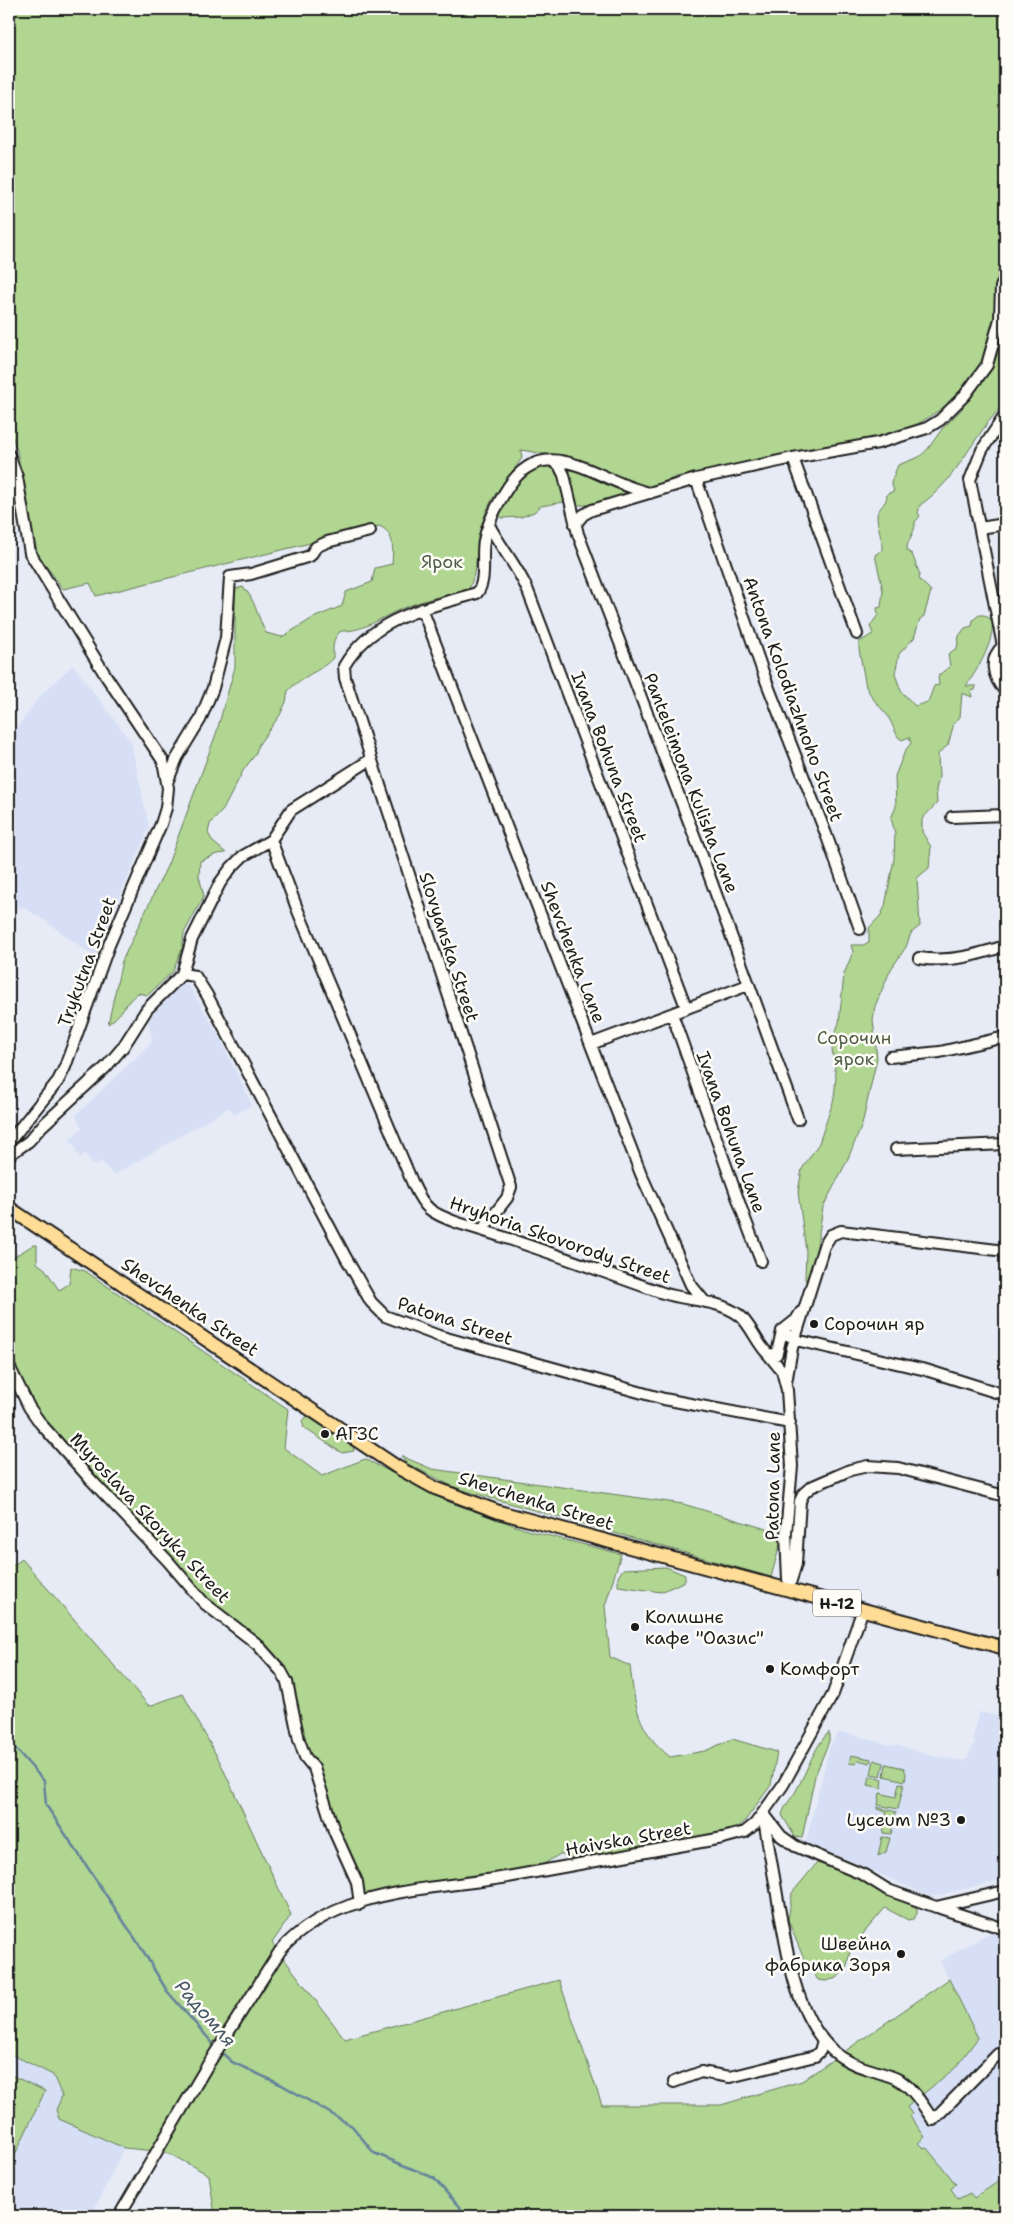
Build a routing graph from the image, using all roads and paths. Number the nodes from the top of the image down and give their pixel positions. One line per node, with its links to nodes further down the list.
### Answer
1 (1005, 277): 4 (street)
2 (1005, 416): 11 (street)
3 (9, 455): 18 (street, Trykutna Street)
4 (793, 458): 6 (street); 14 (street)
5 (552, 461): 7 (street); 9 (street); 10 (street, Panteleimona Kulisha Lane)
6 (696, 479): 7 (street); 22 (street, Antona Kolodiazhnoho Street)
7 (650, 493): 10 (street)
8 (1005, 524): 11 (street)
9 (489, 525): 13 (street); 27 (street, Ivana Bohuna Street)
10 (575, 525): 26 (street, Panteleimona Kulisha Lane)
11 (980, 528): 15 (street)
12 (370, 531): 18 (street, Trykutna Street)
13 (422, 609): 17 (street, Slovyanska Street); 30 (street, Shevchenka Lane)
14 (857, 634)
15 (1004, 646): 16 (street)
16 (1005, 691)
17 (370, 760): 21 (street); 38 (street, Slovyanska Street)
18 (168, 780): 33 (street, Trykutna Street)
19 (1005, 815): 20 (street)
20 (952, 817)
21 (271, 840): 25 (street); 38 (street, Hryhoria Skovorody Street)
22 (860, 929)
23 (1005, 946): 24 (street)
24 (919, 958)
25 (182, 974): 36 (street); 49 (street, Patona Street)
26 (748, 985): 27 (street); 32 (street, Panteleimona Kulisha Lane)
27 (686, 1007): 28 (street)
28 (672, 1014): 30 (street); 40 (street, Ivana Bohuna Lane)
29 (1005, 1037): 31 (street)
30 (591, 1044): 42 (street, Shevchenka Lane)
31 (890, 1057)
32 (798, 1119)
33 (9, 1142)
34 (1005, 1144): 35 (street)
35 (896, 1149)
36 (9, 1155)
37 (9, 1208): 51 (main road, Shevchenka Street / Н-12)
38 (482, 1230): 42 (street, Hryhoria Skovorody Street)
39 (1005, 1251): 41 (street)
40 (761, 1261)
41 (808, 1296): 43 (street); 44 (street, Patona Lane)
42 (704, 1301): 45 (street, Hryhoria Skovorody Street)
43 (782, 1332): 44 (street); 45 (street)
44 (796, 1340): 47 (street, Patona Lane); 48 (street)
45 (768, 1354): 47 (street, Patona Lane)
46 (9, 1366): 56 (street, Myroslava Skoryka Street)
47 (786, 1383): 49 (street, Patona Lane)
48 (1005, 1395)
49 (790, 1423): 51 (street, Patona Lane)
50 (1005, 1496): 51 (street)
51 (777, 1587): 52 (main road, Shevchenka Street / Н-12)
52 (863, 1610): 53 (main road, Shevchenka Street / Н-12); 54 (street, Haivska Street)
53 (1005, 1648)
54 (763, 1814): 56 (street, Haivska Street); 57 (street); 59 (street)
55 (1005, 1891): 57 (street)
56 (360, 1904): 62 (street, Haivska Street)
57 (936, 1906): 58 (street)
58 (1005, 1928)
59 (823, 2040): 60 (street); 61 (street)
60 (998, 2054)
61 (674, 2082)
62 (119, 2216)

